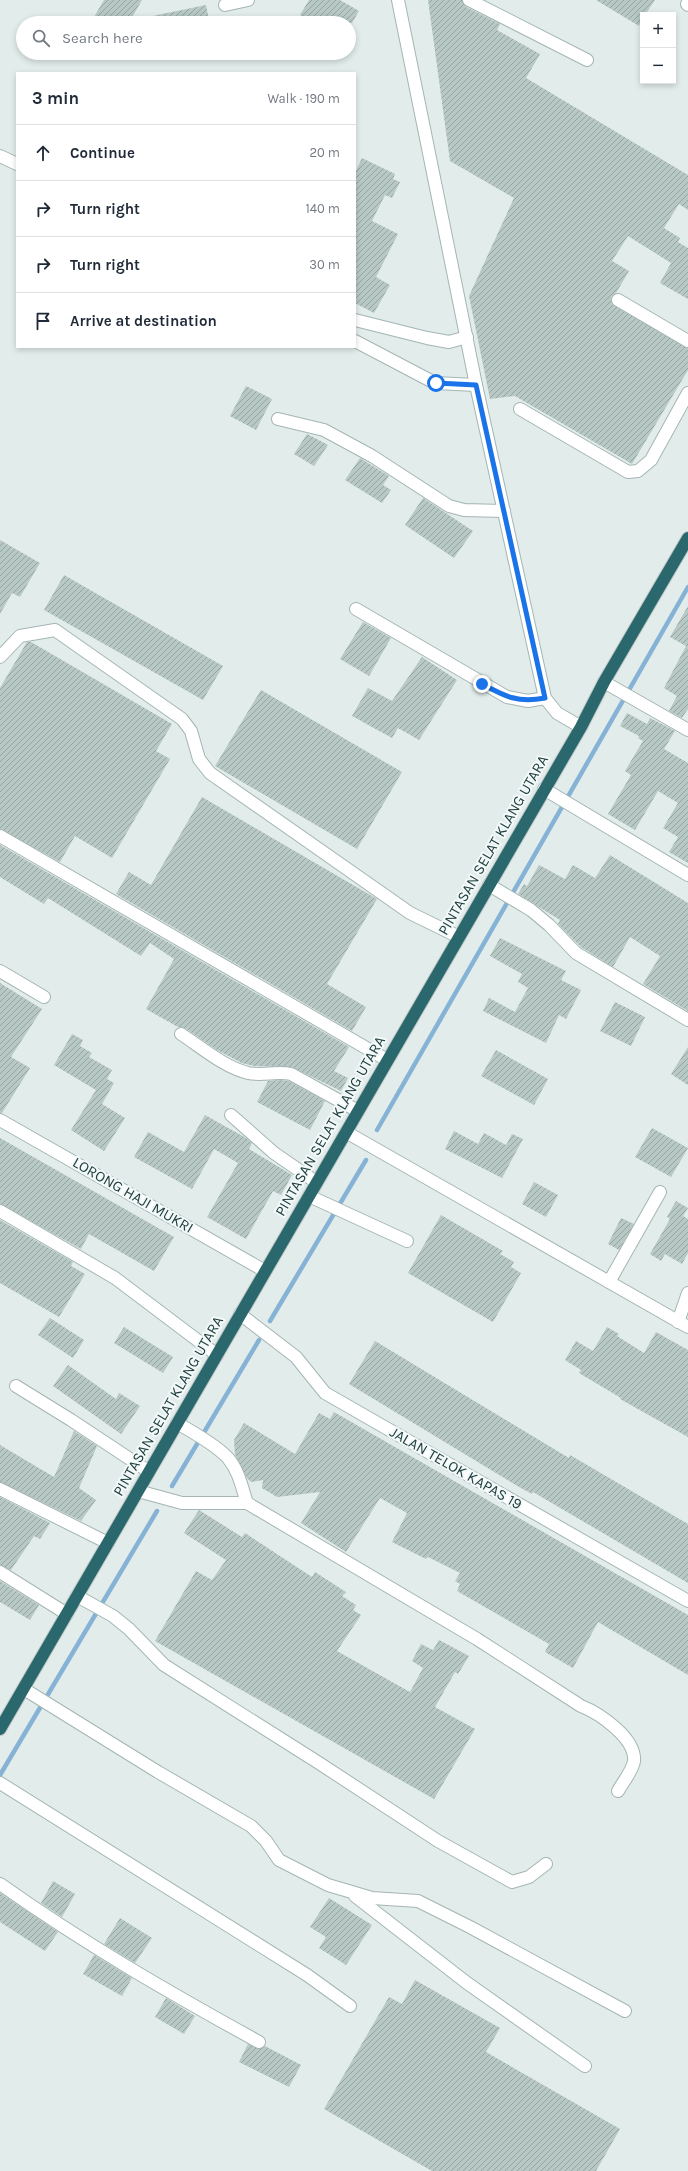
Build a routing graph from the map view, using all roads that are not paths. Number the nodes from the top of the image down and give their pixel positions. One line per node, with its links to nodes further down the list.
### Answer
1 (248, 0): 4 (street)
2 (398, 0): 10 (street)
3 (469, 0): 5 (street)
4 (225, 5)
5 (587, 60)
6 (0, 156): 7 (street)
7 (16, 164)
8 (618, 300): 11 (street)
9 (356, 320): 10 (street)
10 (464, 338): 13 (street)
11 (688, 341)
12 (356, 342): 13 (street)
13 (476, 385): 17 (street)
14 (688, 393): 15 (street)
15 (520, 409)
16 (278, 419): 17 (street)
17 (504, 511): 22 (street)
18 (688, 538): 21 (highway, PINTASAN SELAT KLANG UTARA)
19 (356, 609): 22 (street)
20 (0, 657): 29 (street)
21 (609, 685): 23 (highway, PINTASAN SELAT KLANG UTARA); 24 (street)
22 (545, 698): 23 (street)
23 (581, 727): 25 (highway, PINTASAN SELAT KLANG UTARA)
24 (688, 730)
25 (550, 792): 27 (street); 28 (highway, PINTASAN SELAT KLANG UTARA)
26 (0, 836): 34 (street)
27 (688, 875)
28 (493, 888): 29 (highway, PINTASAN SELAT KLANG UTARA); 32 (street)
29 (459, 937): 34 (highway, PINTASAN SELAT KLANG UTARA)
30 (0, 971): 31 (street)
31 (44, 997)
32 (688, 1020)
33 (181, 1034): 35 (street)
34 (387, 1060): 35 (highway, PINTASAN SELAT KLANG UTARA)
35 (358, 1111): 38 (highway, PINTASAN SELAT KLANG UTARA)
36 (231, 1116): 39 (street)
37 (0, 1120): 44 (street, LORONG HAJI MUKRI)
38 (346, 1132): 39 (highway, PINTASAN SELAT KLANG UTARA); 45 (street)
39 (316, 1182): 41 (highway, PINTASAN SELAT KLANG UTARA)
40 (660, 1192): 45 (street)
41 (309, 1196): 43 (street); 44 (highway, PINTASAN SELAT KLANG UTARA)
42 (0, 1211): 49 (street)
43 (406, 1241)
44 (265, 1271): 47 (highway, PINTASAN SELAT KLANG UTARA)
45 (609, 1282): 48 (street)
46 (688, 1293): 48 (street)
47 (240, 1314): 49 (highway, PINTASAN SELAT KLANG UTARA); 59 (street, JALAN TELOK KAPAS 19)
48 (683, 1324)
49 (217, 1355): 51 (highway, PINTASAN SELAT KLANG UTARA)
50 (16, 1386): 52 (street)
51 (177, 1423): 52 (highway, PINTASAN SELAT KLANG UTARA); 55 (street)
52 (148, 1471): 54 (highway, PINTASAN SELAT KLANG UTARA)
53 (0, 1489): 56 (street)
54 (138, 1491): 55 (street); 56 (highway, PINTASAN SELAT KLANG UTARA)
55 (247, 1504): 64 (street)
56 (108, 1543): 58 (highway, PINTASAN SELAT KLANG UTARA)
57 (0, 1572): 60 (street)
58 (78, 1596): 60 (highway, PINTASAN SELAT KLANG UTARA); 65 (street)
59 (688, 1601)
60 (67, 1614): 61 (highway, PINTASAN SELAT KLANG UTARA)
61 (24, 1689): 62 (highway, PINTASAN SELAT KLANG UTARA); 67 (street)
62 (0, 1729)
63 (3, 1784): 68 (street)
64 (618, 1790)
65 (546, 1864)
66 (0, 1884): 70 (street)
67 (349, 1891): 69 (street); 71 (street)
68 (350, 2006)
69 (625, 2011)
70 (259, 2042)
71 (585, 2066)

